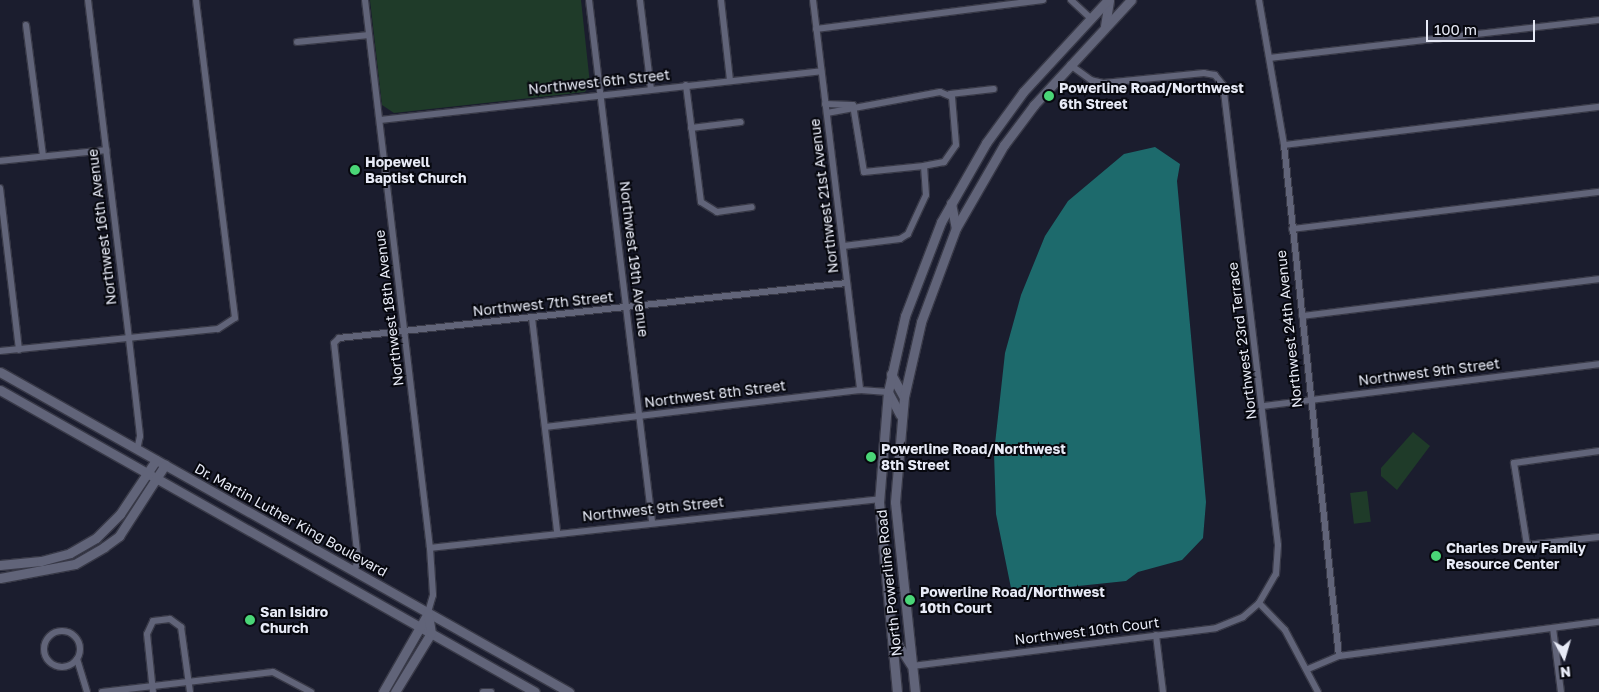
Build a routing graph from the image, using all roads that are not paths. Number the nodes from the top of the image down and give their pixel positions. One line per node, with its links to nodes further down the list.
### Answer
1 (88, 0): 37 (street, Northwest 16th Avenue)
2 (196, 0): 56 (street)
3 (365, 0): 18 (street, Northwest 18th Avenue)
4 (589, 0): 28 (street, Northwest 19th Avenue)
5 (640, 0): 25 (street)
6 (721, 0): 23 (street)
7 (813, 0): 17 (street, Northwest 21st Avenue)
8 (1043, 0): 17 (street)
9 (1071, 0): 13 (street)
10 (1109, 0): 13 (main road, North Powerline Road); 16 (main road)
11 (1131, 0): 16 (main road, North Powerline Road)
12 (1259, 0): 20 (street, Northwest 24th Avenue)
13 (1090, 18): 41 (main road, North Powerline Road)
14 (1599, 20): 20 (street)
15 (26, 25): 38 (street)
16 (1104, 28): 21 (main road, North Powerline Road)
17 (816, 29): 22 (street, Northwest 21st Avenue)
18 (369, 35): 19 (street); 33 (street, Northwest 18th Avenue)
19 (297, 42)
20 (1270, 58): 36 (street, Northwest 24th Avenue)
21 (1070, 65): 46 (main road, North Powerline Road); 67 (street, Northwest 23rd Terrace)
22 (821, 70): 23 (street, Northwest 6th Street); 29 (street, Northwest 21st Avenue)
23 (730, 80): 24 (street, Northwest 6th Street)
24 (686, 85): 25 (street, Northwest 6th Street); 35 (street)
25 (651, 89): 28 (street, Northwest 6th Street)
26 (994, 89): 27 (street)
27 (950, 94): 30 (street); 40 (street)
28 (601, 95): 33 (street, Northwest 6th Street); 52 (street, Northwest 19th Avenue)
29 (826, 104): 30 (street); 32 (street, Northwest 21st Avenue)
30 (853, 105): 32 (street); 40 (street)
31 (1599, 106): 36 (street)
32 (826, 113): 49 (street, Northwest 21st Avenue)
33 (380, 120): 55 (street, Northwest 18th Avenue)
34 (742, 122): 35 (street)
35 (691, 128): 45 (street)
36 (1284, 145): 48 (street, Northwest 24th Avenue)
37 (106, 150): 38 (street); 56 (street, Northwest 16th Avenue)
38 (43, 156): 39 (street)
39 (0, 161)
40 (924, 166): 49 (street)
41 (963, 182): 44 (main road, North Powerline Road); 46 (main road)
42 (0, 188): 57 (street)
43 (1599, 192): 48 (street)
44 (951, 203): 47 (main road); 61 (main road, North Powerline Road)
45 (752, 207)
46 (968, 207): 47 (main road, North Powerline Road)
47 (956, 228): 65 (main road, North Powerline Road)
48 (1292, 229): 53 (street, Northwest 24th Avenue)
49 (843, 246): 51 (street, Northwest 21st Avenue)
50 (1599, 279): 53 (street)
51 (847, 283): 52 (street, Northwest 7th Street); 63 (street, Northwest 21st Avenue)
52 (628, 308): 54 (street, Northwest 7th Street); 68 (street, Northwest 19th Avenue)
53 (1302, 316): 66 (street, Northwest 24th Avenue)
54 (532, 318): 55 (street, Northwest 7th Street); 70 (street)
55 (404, 331): 82 (street, Northwest 18th Avenue); 84 (street, Northwest 7th Street)
56 (130, 339): 57 (street); 71 (street, Northwest 16th Avenue)
57 (19, 350): 58 (street)
58 (0, 352)
59 (1599, 364): 66 (street, Northwest 9th Street)
60 (0, 372): 71 (main road, Dr. Martin Luther King Boulevard)
61 (891, 374): 64 (main road, North Powerline Road); 65 (main road)
62 (0, 390): 73 (main road, Dr. Martin Luther King Boulevard)
63 (860, 390): 64 (street, Northwest 8th Street); 68 (street, Northwest 8th Street)
64 (888, 392): 69 (main road); 78 (main road, North Powerline Road)
65 (904, 397): 69 (main road, North Powerline Road)
66 (1309, 400): 67 (street, Northwest 9th Street); 94 (street, Northwest 24th Avenue)
67 (1263, 406): 86 (street, Northwest 23rd Terrace)
68 (640, 415): 70 (street, Northwest 8th Street); 79 (street, Northwest 19th Avenue)
69 (901, 419): 96 (main road, North Powerline Road)
70 (545, 427): 80 (street)
71 (137, 450): 73 (main road); 74 (main road, Dr. Martin Luther King Boulevard)
72 (1599, 451): 81 (street)
73 (120, 457): 76 (main road, Dr. Martin Luther King Boulevard)
74 (156, 460): 75 (main road, Dr. Martin Luther King Boulevard); 76 (main road)
75 (165, 465): 77 (main road); 84 (main road, Dr. Martin Luther King Boulevard)
76 (147, 472): 77 (main road, Dr. Martin Luther King Boulevard); 83 (main road)
77 (158, 479): 85 (main road); 89 (main road, Dr. Martin Luther King Boulevard)
78 (879, 499): 79 (street, Northwest 9th Street); 91 (main road, North Powerline Road)
79 (652, 521): 80 (street, Northwest 9th Street)
80 (557, 532): 82 (street, Northwest 9th Street)
81 (1599, 536)
82 (430, 548): 87 (street, Northwest 18th Avenue)
83 (0, 565)
84 (354, 572): 87 (main road, Dr. Martin Luther King Boulevard)
85 (0, 578)
86 (1260, 603): 93 (street, Northwest 10th Court); 97 (street)
87 (428, 613): 89 (main road); 92 (main road); 109 (main road, Dr. Martin Luther King Boulevard)
88 (1599, 622): 90 (street)
89 (421, 628): 92 (main road, Dr. Martin Luther King Boulevard); 104 (main road)
90 (1553, 628): 94 (street); 114 (street)
91 (889, 629): 96 (main road); 110 (main road, North Powerline Road)
92 (431, 633): 105 (main road); 108 (main road, Dr. Martin Luther King Boulevard)
93 (1156, 635): 96 (street, Northwest 10th Court); 112 (street)
94 (1339, 656): 97 (street)
95 (77, 660): 95 (street); 100 (street)
96 (912, 666): 111 (main road, North Powerline Road)
97 (1308, 669): 113 (street)
98 (189, 682): 99 (street); 99 (street); 102 (street); 103 (street)
99 (153, 690): 101 (street)
100 (87, 692)
101 (102, 692)
102 (190, 692)
103 (310, 692)
104 (383, 692)
105 (395, 692)
106 (483, 692): 107 (street)
107 (491, 692)
108 (535, 692)
109 (568, 692)
110 (897, 692)
111 (915, 692)
112 (1163, 692)
113 (1318, 692)
114 (1561, 692)

